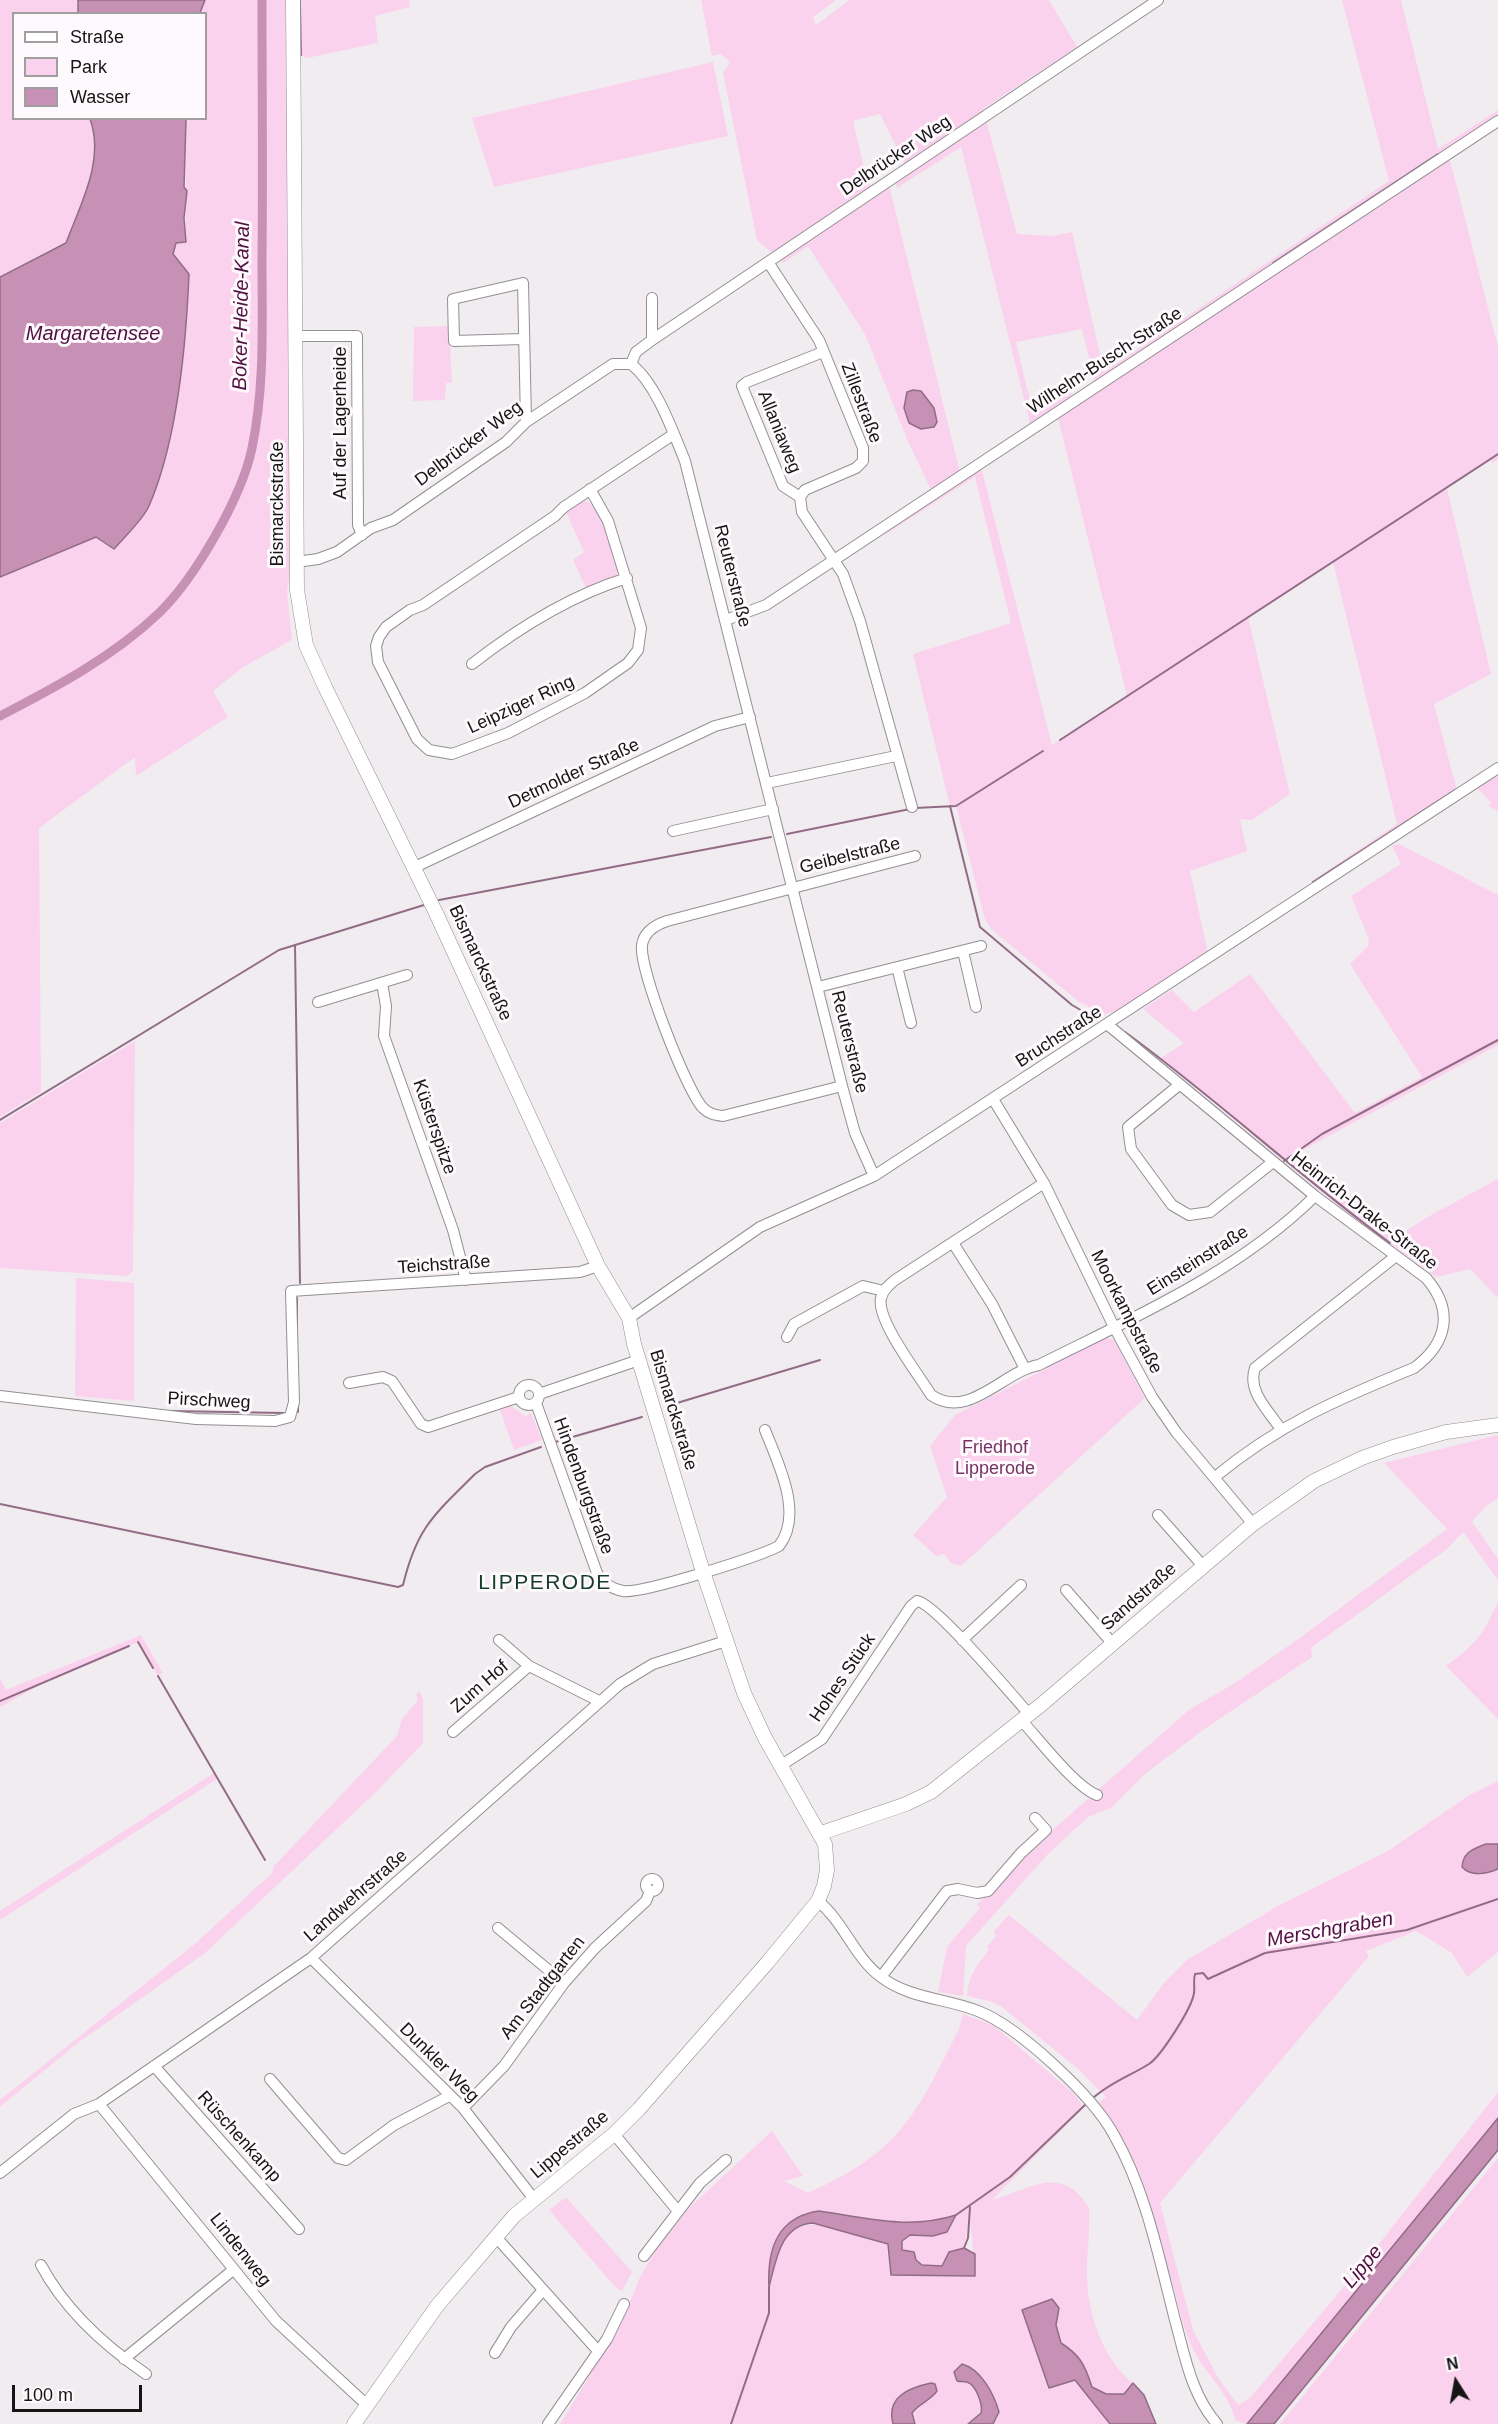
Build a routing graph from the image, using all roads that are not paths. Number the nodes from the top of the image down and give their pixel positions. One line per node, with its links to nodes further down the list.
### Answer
1 (293, 0): 6 (main road, Bismarckstraße)
2 (1158, 0): 4 (street, Delbrücker Weg)
3 (1498, 121): 16 (street, Wilhelm-Busch-Straße)
4 (768, 262): 8 (street, Delbrücker Weg); 9 (street, Zillestraße)
5 (652, 298): 8 (street)
6 (295, 336): 15 (street, Auf der Lagerheide); 17 (main road, Bismarckstraße)
7 (523, 339): 7 (street); 11 (street)
8 (651, 340): 10 (street, Delbrücker Weg)
9 (823, 352): 14 (street, Zillestraße); 14 (street, Allaniaweg)
10 (631, 364): 11 (street, Delbrücker Weg); 12 (street, Reuterstraße)
11 (526, 422): 15 (street, Delbrücker Weg)
12 (674, 434): 13 (street, Leipziger Ring); 19 (street, Reuterstraße)
13 (590, 489): 18 (street, Leipziger Ring); 18 (street, Leipziger Ring)
14 (800, 497): 16 (street)
15 (362, 535): 17 (street, Delbrücker Weg)
16 (835, 560): 19 (street, Wilhelm-Busch-Straße); 22 (street)
17 (296, 562): 29 (main road, Bismarckstraße)
18 (627, 578): 20 (street)
19 (726, 620): 21 (street, Reuterstraße)
20 (472, 664)
21 (750, 717): 24 (street, Reuterstraße); 29 (street, Detmolder Straße)
22 (896, 756): 24 (street); 25 (street)
23 (1498, 768): 40 (street, Bruchstraße)
24 (767, 783): 26 (street, Reuterstraße)
25 (912, 807)
26 (773, 809): 27 (street); 30 (street, Reuterstraße)
27 (673, 831)
28 (915, 856): 30 (street, Geibelstraße)
29 (415, 867): 50 (main road, Bismarckstraße)
30 (792, 887): 36 (street, Reuterstraße); 42 (street, Geibelstraße)
31 (981, 946): 32 (street)
32 (963, 951): 33 (street); 38 (street)
33 (897, 967): 36 (street); 39 (street)
34 (407, 975): 35 (street)
35 (382, 983): 37 (street); 51 (street, Küsterspitze)
36 (818, 987): 42 (street, Reuterstraße)
37 (318, 1002)
38 (976, 1007)
39 (911, 1023)
40 (1108, 1025): 41 (street, Heinrich-Drake-Straße); 43 (street, Bruchstraße)
41 (1179, 1084): 44 (street, Heinrich-Drake-Straße); 44 (street)
42 (843, 1086): 45 (street, Reuterstraße)
43 (993, 1099): 45 (street, Bruchstraße); 46 (street, Moorkampstraße)
44 (1273, 1162): 47 (street, Heinrich-Drake-Straße)
45 (874, 1176): 54 (street, Bruchstraße)
46 (1044, 1184): 48 (street); 55 (street, Moorkampstraße)
47 (1315, 1196): 49 (street, Heinrich-Drake-Straße); 55 (street, Einsteinstraße)
48 (953, 1243): 53 (street); 58 (street)
49 (1396, 1256): 64 (street); 64 (street, Heinrich-Drake-Straße)
50 (598, 1266): 51 (street, Teichstraße); 54 (main road, Bismarckstraße)
51 (466, 1280): 52 (street, Teichstraße)
52 (291, 1291): 60 (street, Pirschweg)
53 (884, 1291): 56 (street); 58 (street, Einsteinstraße)
54 (629, 1318): 57 (main road, Bismarckstraße)
55 (1114, 1328): 58 (street, Einsteinstraße); 66 (street, Moorkampstraße)
56 (788, 1337)
57 (639, 1360): 62 (street); 70 (main road, Bismarckstraße)
58 (1024, 1367)
59 (349, 1383): 61 (street)
60 (0, 1396)
61 (519, 1397): 62 (street); 62 (street)
62 (537, 1399): 70 (street, Hindenburgstraße)
63 (1498, 1425): 68 (main road, Sandstraße)
64 (1280, 1428): 66 (street, Heinrich-Drake-Straße)
65 (765, 1430): 70 (street)
66 (1215, 1477): 68 (street, Moorkampstraße)
67 (1158, 1515): 69 (street)
68 (1253, 1524): 69 (main road, Sandstraße)
69 (1203, 1566): 76 (main road, Sandstraße)
70 (703, 1572): 75 (main road, Bismarckstraße)
71 (1021, 1585): 74 (street)
72 (1066, 1590): 76 (street)
73 (499, 1640): 77 (street, Zum Hof)
74 (962, 1640): 79 (street); 81 (street, Hohes Stück)
75 (726, 1641): 78 (street, Landwehrstraße); 81 (main road, Bismarckstraße)
76 (1113, 1644): 79 (main road, Sandstraße)
77 (529, 1666): 78 (street, Zum Hof); 80 (street, Zum Hof)
78 (600, 1701): 88 (street, Landwehrstraße)
79 (1025, 1717): 82 (street); 84 (main road, Sandstraße)
80 (453, 1732)
81 (780, 1766): 84 (main road, Bismarckstraße)
82 (1096, 1795)
83 (1035, 1818): 89 (street)
84 (821, 1833): 86 (main road, Bismarckstraße)
85 (650, 1891): 90 (street, Am Stadtgarten)
86 (818, 1901): 89 (street); 96 (main road, Lippestraße)
87 (498, 1928): 90 (street)
88 (311, 1958): 91 (street, Landwehrstraße); 93 (street, Dunkler Weg)
89 (881, 1977): 115 (street)
90 (564, 1983): 95 (street, Am Stadtgarten)
91 (154, 2066): 94 (street, Landwehrstraße); 101 (street, Rüschenkamp)
92 (270, 2079): 93 (street)
93 (448, 2096): 95 (street, Dunkler Weg)
94 (99, 2103): 98 (street, Landwehrstraße); 105 (street, Lindenweg)
95 (463, 2108): 99 (street, Dunkler Weg)
96 (614, 2134): 99 (main road, Lippestraße); 100 (street)
97 (726, 2160): 100 (street)
98 (0, 2173)
99 (534, 2199): 102 (main road, Lippestraße)
100 (677, 2210): 103 (street)
101 (299, 2229)
102 (496, 2237): 106 (street); 112 (main road, Lippestraße)
103 (644, 2256)
104 (41, 2265): 110 (street)
105 (233, 2270): 110 (street); 112 (street, Lindenweg)
106 (543, 2290): 108 (street); 109 (street)
107 (624, 2304): 108 (street)
108 (598, 2351): 114 (street)
109 (495, 2353)
110 (124, 2359): 111 (street)
111 (146, 2374)
112 (369, 2406): 113 (main road, Lippestraße)
113 (354, 2424)
114 (548, 2424)
115 (1216, 2424)

